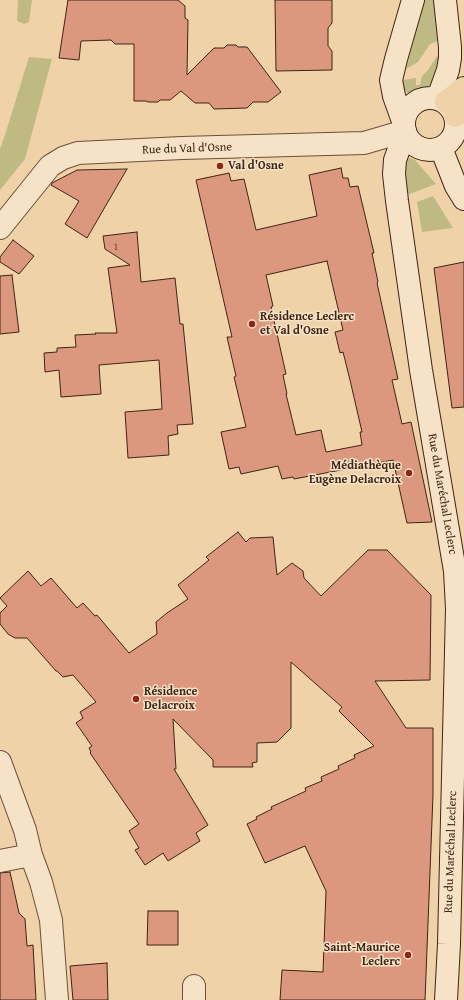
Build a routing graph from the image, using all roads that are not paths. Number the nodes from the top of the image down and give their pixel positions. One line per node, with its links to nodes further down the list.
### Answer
1 (413, 0): 5 (street)
2 (445, 0): 4 (street)
3 (464, 88): 4 (highway)
4 (451, 107): 5 (street); 6 (street)
5 (405, 131): 6 (street); 8 (street, Rue du Val d'Osne); 13 (street, Rue du Maréchal Leclerc)
6 (441, 148): 7 (street)
7 (464, 199)
8 (0, 228)
9 (0, 762): 10 (street)
10 (31, 856): 11 (street); 12 (street)
11 (0, 861)
12 (57, 1000)
13 (446, 1000)

